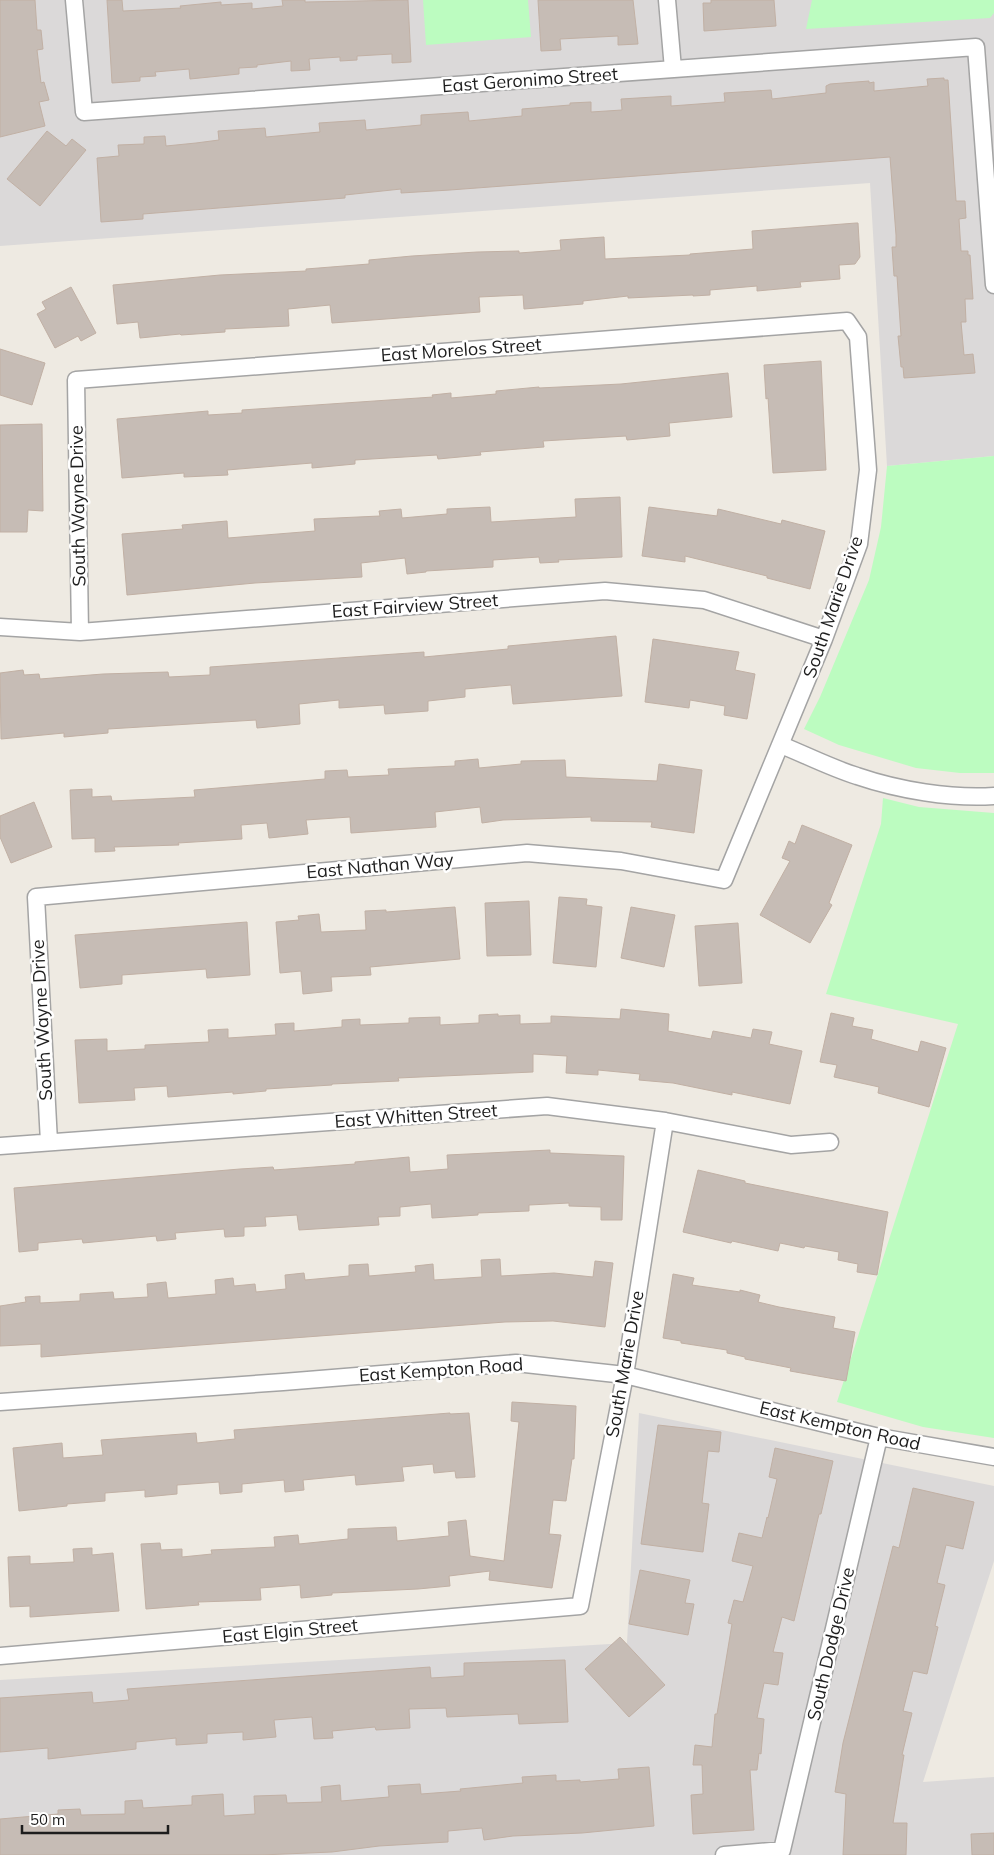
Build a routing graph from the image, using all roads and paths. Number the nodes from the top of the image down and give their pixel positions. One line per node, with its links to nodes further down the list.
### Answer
1 (74, 0): 3 (street, East Geronimo Street)
2 (667, 0): 3 (street)
3 (673, 69): 4 (street, East Geronimo Street)
4 (994, 285)
5 (847, 321): 6 (street, East Morelos Street); 9 (street, South Marie Drive)
6 (76, 380): 8 (street, South Wayne Drive)
7 (0, 627): 8 (street, East Fairview Street)
8 (80, 632): 9 (street, East Fairview Street)
9 (824, 640): 10 (street, South Marie Drive)
10 (782, 745): 11 (street); 12 (street, South Marie Drive)
11 (994, 796)
12 (724, 880): 13 (street, East Nathan Way)
13 (36, 897): 15 (street, South Wayne Drive)
14 (665, 1121): 15 (street, East Whitten Street); 16 (street, East Whitten Street); 18 (street, South Marie Drive)
15 (49, 1142): 17 (street, East Whitten Street)
16 (830, 1142)
17 (0, 1146)
18 (625, 1376): 19 (street, East Kempton Road); 20 (street, East Kempton Road); 22 (street, South Marie Drive)
19 (0, 1402)
20 (879, 1437): 21 (street, East Kempton Road); 24 (street, South Dodge Drive)
21 (994, 1457)
22 (580, 1606): 23 (street, East Elgin Street)
23 (0, 1656)
24 (724, 1855)

